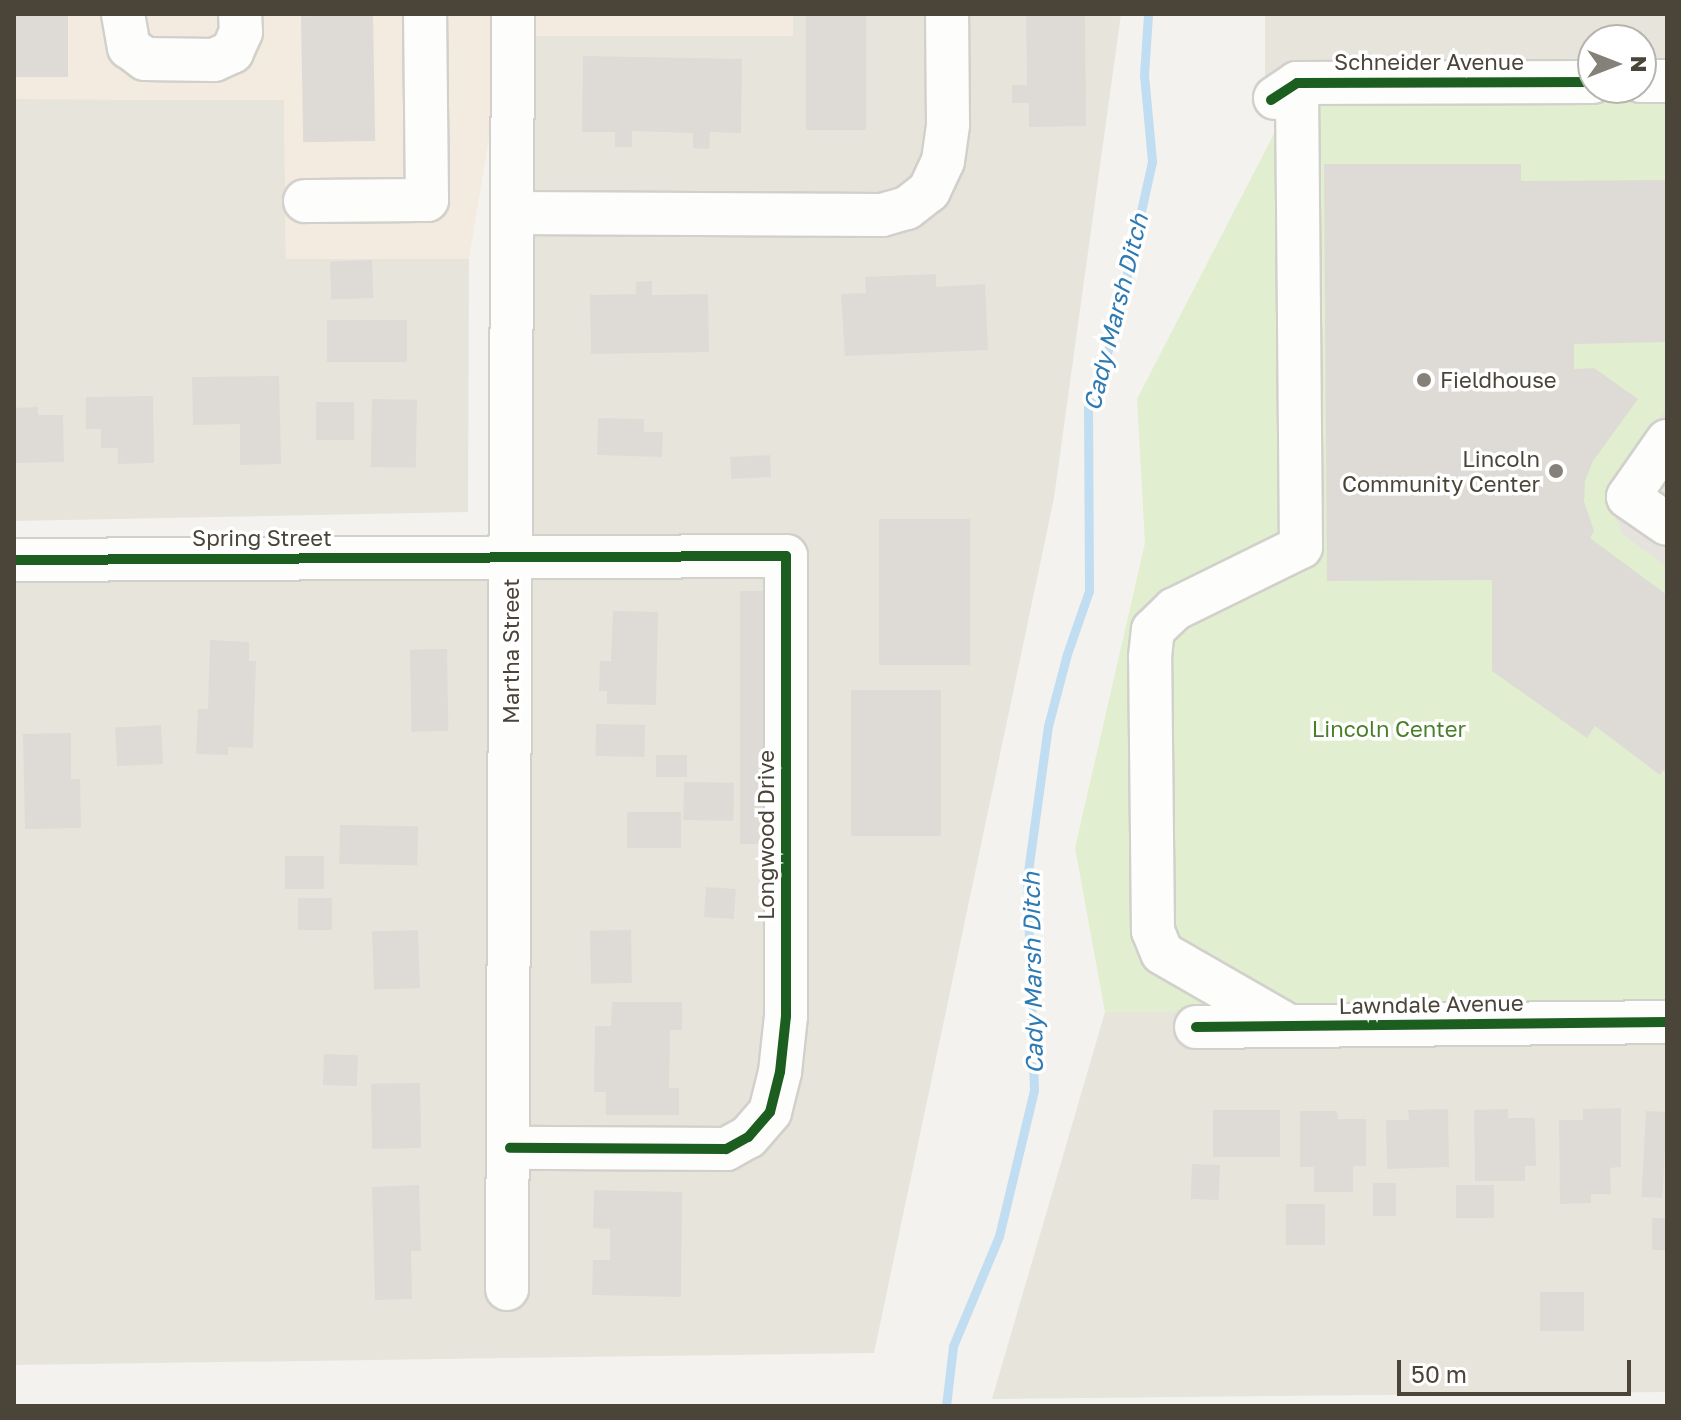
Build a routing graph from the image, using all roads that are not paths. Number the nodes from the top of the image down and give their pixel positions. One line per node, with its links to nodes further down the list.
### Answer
1 (123, 14): 2 (street)
2 (240, 14)
3 (425, 14): 7 (street)
4 (513, 14): 8 (street, Martha Street)
5 (947, 14): 8 (street)
6 (1577, 83): 14 (street, Schneider Avenue)
7 (305, 201)
8 (512, 213): 11 (street, Martha Street)
9 (1667, 441): 10 (street)
10 (1667, 524)
11 (511, 556): 12 (street, Spring Street); 16 (street, Martha Street); 16 (street, Longwood Drive)
12 (14, 560)
13 (1667, 1022): 14 (street, Lawndale Avenue)
14 (1289, 1026): 15 (street, Lawndale Avenue)
15 (1196, 1027)
16 (510, 1148): 17 (street, Martha Street)
17 (507, 1289)

